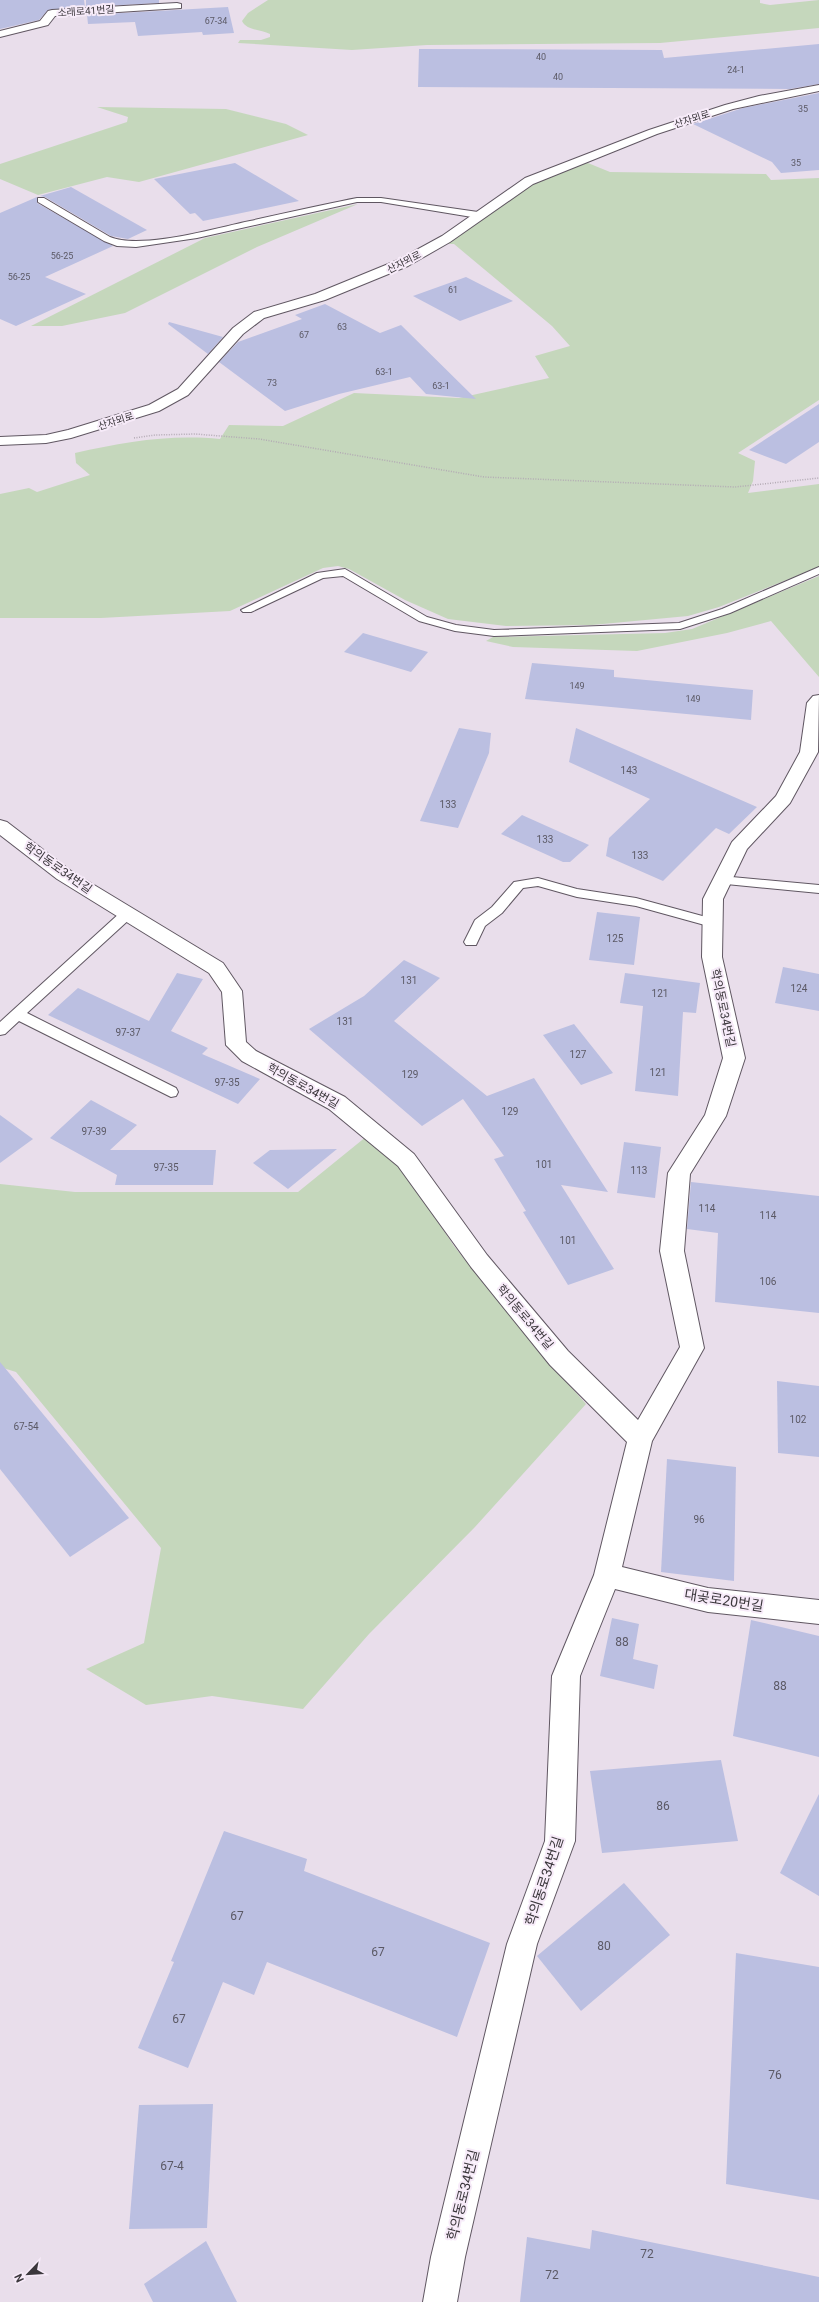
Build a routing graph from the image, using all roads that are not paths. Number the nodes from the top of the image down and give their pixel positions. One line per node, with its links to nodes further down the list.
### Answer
1 (59, 0): 3 (street)
2 (177, 6): 3 (street, 소래로41번길)
3 (52, 13): 4 (street, 소래로41번길)
4 (0, 34)
5 (819, 88): 7 (street, 산자뫼로)
6 (41, 200): 7 (lane)
7 (478, 215): 8 (street, 산자뫼로)
8 (0, 441)
9 (819, 570): 10 (lane)
10 (247, 610)
11 (819, 700): 13 (street, 학의동로34번길)
12 (0, 826): 15 (street, 학의동로34번길)
13 (721, 880): 14 (lane); 16 (street, 학의동로34번길)
14 (819, 889)
15 (128, 914): 18 (lane); 21 (street, 학의동로34번길)
16 (712, 923): 17 (lane); 21 (street, 학의동로34번길)
17 (471, 942)
18 (17, 1014): 19 (lane); 20 (lane)
19 (0, 1030)
20 (172, 1092)
21 (640, 1439): 22 (street, 학의동로34번길)
22 (607, 1575): 23 (street, 대곶로20번길); 24 (street, 학의동로34번길)
23 (819, 1612)
24 (440, 2302)

